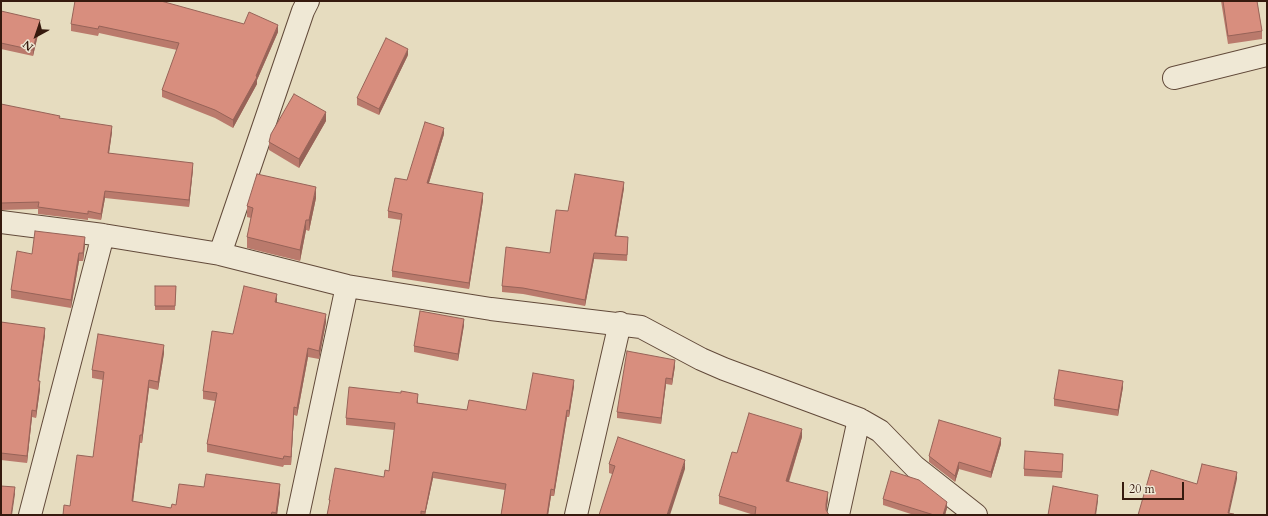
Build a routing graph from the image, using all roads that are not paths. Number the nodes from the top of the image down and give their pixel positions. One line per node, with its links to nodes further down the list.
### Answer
1 (308, 1): 6 (street)
2 (1267, 55): 3 (street)
3 (1174, 78)
4 (1, 222): 5 (street)
5 (103, 235): 6 (street); 10 (street)
6 (220, 254): 7 (street)
7 (347, 286): 8 (street); 11 (street)
8 (620, 323): 9 (street); 12 (street)
9 (859, 419): 13 (street); 14 (street)
10 (30, 515)
11 (298, 515)
12 (576, 515)
13 (838, 515)
14 (976, 515)

